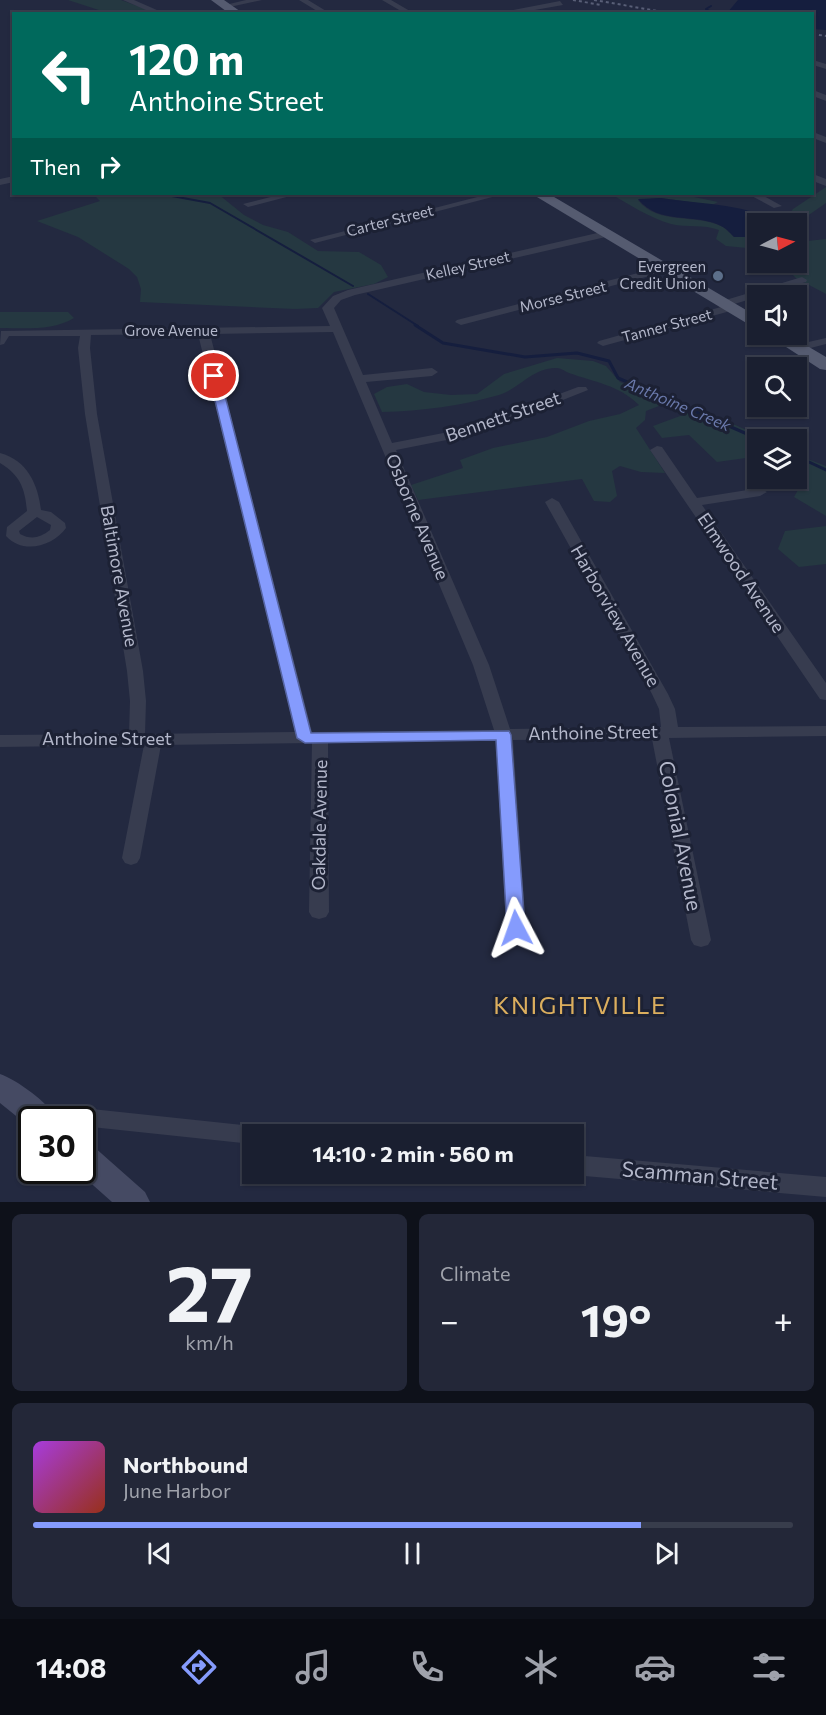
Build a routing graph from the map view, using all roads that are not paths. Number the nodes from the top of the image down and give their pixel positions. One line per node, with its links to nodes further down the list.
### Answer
1 (126, 0): 7 (street)
2 (258, 0): 6 (street)
3 (303, 0): 9 (street)
4 (386, 0): 10 (street)
5 (556, 2): 11 (street)
6 (221, 3): 8 (main road)
7 (158, 12)
8 (236, 12)
9 (324, 12)
10 (408, 12)
11 (506, 12)
12 (288, 195): 16 (street)
13 (495, 195): 19 (street, Carter Street)
14 (541, 195): 18 (main road)
15 (755, 195): 17 (street)
16 (248, 204)
17 (777, 206)
18 (606, 234): 20 (main road); 22 (street, Kelley Street)
19 (315, 240)
20 (665, 269): 23 (main road); 25 (street, Morse Street)
21 (802, 280): 23 (street, Tanner Street)
22 (332, 301): 26 (street, Osborne Avenue)
23 (726, 306): 24 (main road); 31 (street, Tanner Street)
24 (747, 318)
25 (461, 322)
26 (337, 329): 28 (street, Grove Avenue); 36 (street, Osborne Avenue)
27 (86, 331): 28 (street, Grove Avenue); 29 (street, Grove Avenue); 50 (street, Baltimore Avenue)
28 (203, 331): 49 (street, Oakdale Avenue)
29 (2, 338)
30 (826, 341): 33 (street)
31 (603, 343)
32 (790, 345): 33 (main road)
33 (795, 348): 34 (main road)
34 (826, 365)
35 (432, 372): 36 (street)
36 (359, 379): 38 (street, Osborne Avenue)
37 (582, 390): 38 (street, Bennett Street)
38 (388, 448): 48 (street, Osborne Avenue)
39 (657, 450): 43 (street, Elmwood Avenue)
40 (0, 458): 44 (street)
41 (760, 492): 43 (street)
42 (552, 502): 47 (street, Harborview Avenue)
43 (693, 502): 45 (street, Elmwood Avenue)
44 (34, 512)
45 (826, 695)
46 (826, 731): 47 (street, Anthoine Street)
47 (664, 732): 48 (street, Anthoine Street); 55 (street, Colonial Avenue)
48 (504, 735): 49 (street, Anthoine Street); 54 (street, Osborne Avenue)
49 (313, 738): 50 (street, Anthoine Street); 53 (street, Oakdale Avenue)
50 (146, 739): 51 (street, Anthoine Street); 52 (street, Baltimore Avenue)
51 (0, 741)
52 (131, 858)
53 (319, 912)
54 (516, 928)
55 (701, 940)
56 (0, 1086): 57 (street)
57 (25, 1106)
58 (96, 1121): 59 (street)
59 (242, 1134)
60 (584, 1166): 62 (street, Scamman Street)
61 (96, 1168): 63 (street)
62 (826, 1187)
63 (134, 1202)

